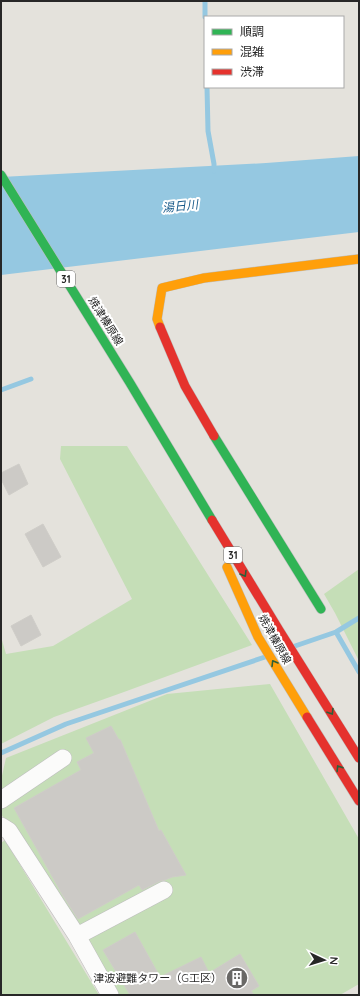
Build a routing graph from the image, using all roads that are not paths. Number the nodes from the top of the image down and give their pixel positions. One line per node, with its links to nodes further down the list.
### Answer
1 (1, 175): 3 (main road, 焼津榛原線 / 31)
2 (359, 259): 6 (main road)
3 (188, 480): 4 (main road, 焼津榛原線 / 31); 8 (main road, 焼津榛原線 / 31, one-way to 8)
4 (217, 545)
5 (223, 559): 10 (main road, 焼津榛原線 / 31, one-way to 5)
6 (321, 609)
7 (63, 758): 9 (street)
8 (359, 758)
9 (1, 800)
10 (359, 801)
11 (1, 826): 13 (street)
12 (164, 890): 13 (street)
13 (77, 936): 14 (street)
14 (110, 995)

